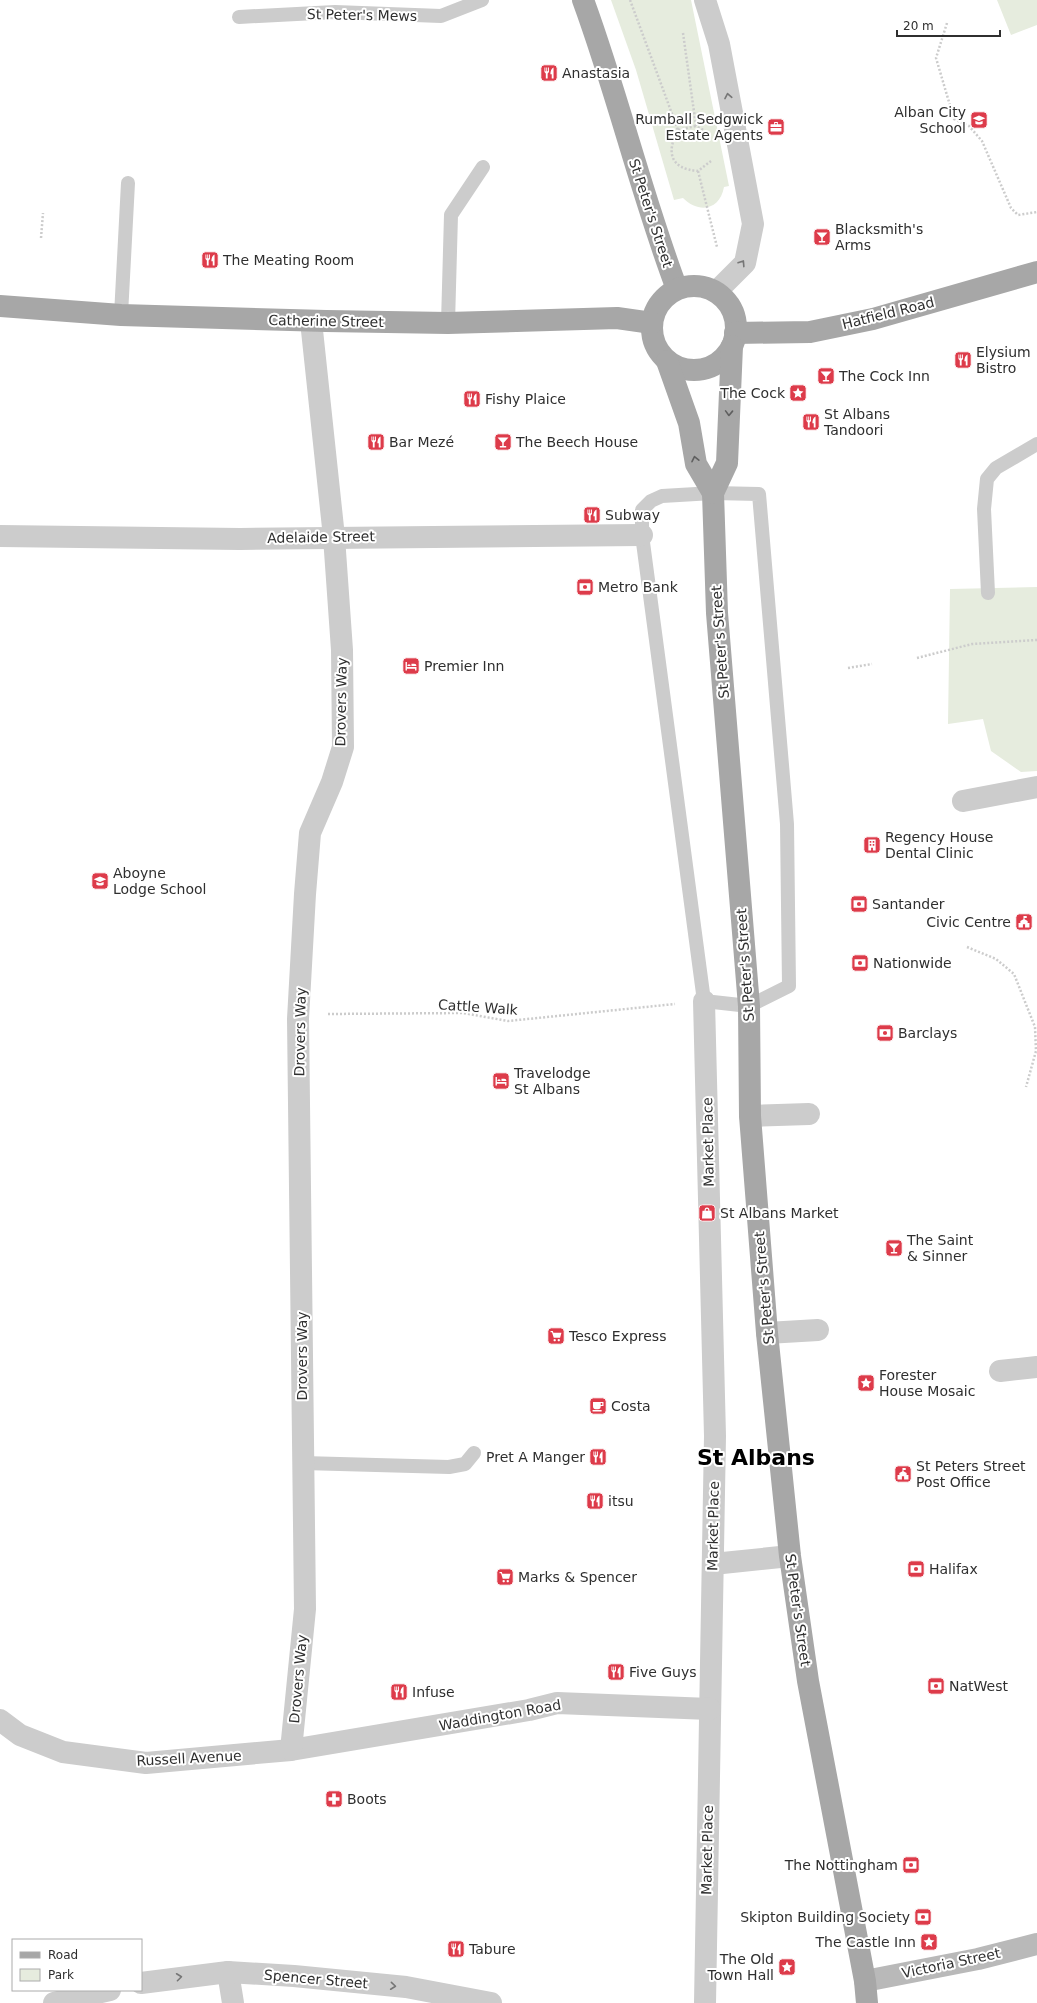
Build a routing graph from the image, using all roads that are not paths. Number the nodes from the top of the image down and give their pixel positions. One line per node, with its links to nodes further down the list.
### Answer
1 (482, 0): 4 (lane, St Peter's Mews)
2 (583, 0): 8 (main road, St Peter's Street)
3 (705, 0): 9 (street, one-way to 3)
4 (239, 17)
5 (483, 167): 13 (lane)
6 (128, 183): 11 (lane)
7 (1037, 272): 15 (main road, Hatfield Road)
8 (677, 289): 9 (main road); 14 (main road)
9 (716, 292): 15 (main road)
10 (0, 306): 11 (main road, Catherine Street)
11 (121, 315): 12 (main road, Catherine Street)
12 (312, 320): 13 (main road, Catherine Street); 21 (street, Drovers Way)
13 (448, 323): 14 (main road, Catherine Street)
14 (652, 323): 16 (main road)
15 (734, 339): 16 (main road); 18 (main road, St Peter's Street, one-way to 18)
16 (668, 361): 18 (main road, St Peter's Street, one-way to 16)
17 (1037, 444): 22 (lane)
18 (713, 493): 19 (lane); 26 (main road, St Peter's Street); 26 (lane)
19 (642, 535): 21 (street, Adelaide Street); 25 (lane)
20 (0, 536): 21 (street, Adelaide Street)
21 (334, 537): 34 (street, Drovers Way)
22 (988, 593)
23 (1037, 788): 24 (street)
24 (963, 801)
25 (704, 1002): 26 (lane); 36 (street, Market Place)
26 (749, 1006): 28 (main road, St Peter's Street)
27 (809, 1114): 28 (street)
28 (750, 1116): 30 (main road, St Peter's Street)
29 (818, 1330): 30 (street)
30 (767, 1334): 35 (main road, St Peter's Street)
31 (1037, 1367): 32 (street)
32 (1000, 1371)
33 (474, 1453): 34 (lane)
34 (303, 1464): 39 (street, Drovers Way)
35 (790, 1556): 36 (street); 42 (main road, St Peter's Street)
36 (713, 1564): 37 (street, Market Place)
37 (710, 1709): 39 (street, Waddington Road); 48 (street, Market Place)
38 (0, 1720): 39 (street, Russell Avenue)
39 (291, 1750)
40 (1037, 1944): 42 (main road, Victoria Street)
41 (228, 1972): 43 (street, Spencer Street, one-way to 41); 46 (street); 47 (street, Spencer Street, one-way to 47)
42 (865, 1981): 49 (main road, St Peter's Street)
43 (142, 1983)
44 (106, 1991): 45 (street)
45 (54, 2003)
46 (234, 2003)
47 (491, 2003)
48 (704, 2003)
49 (867, 2003)

